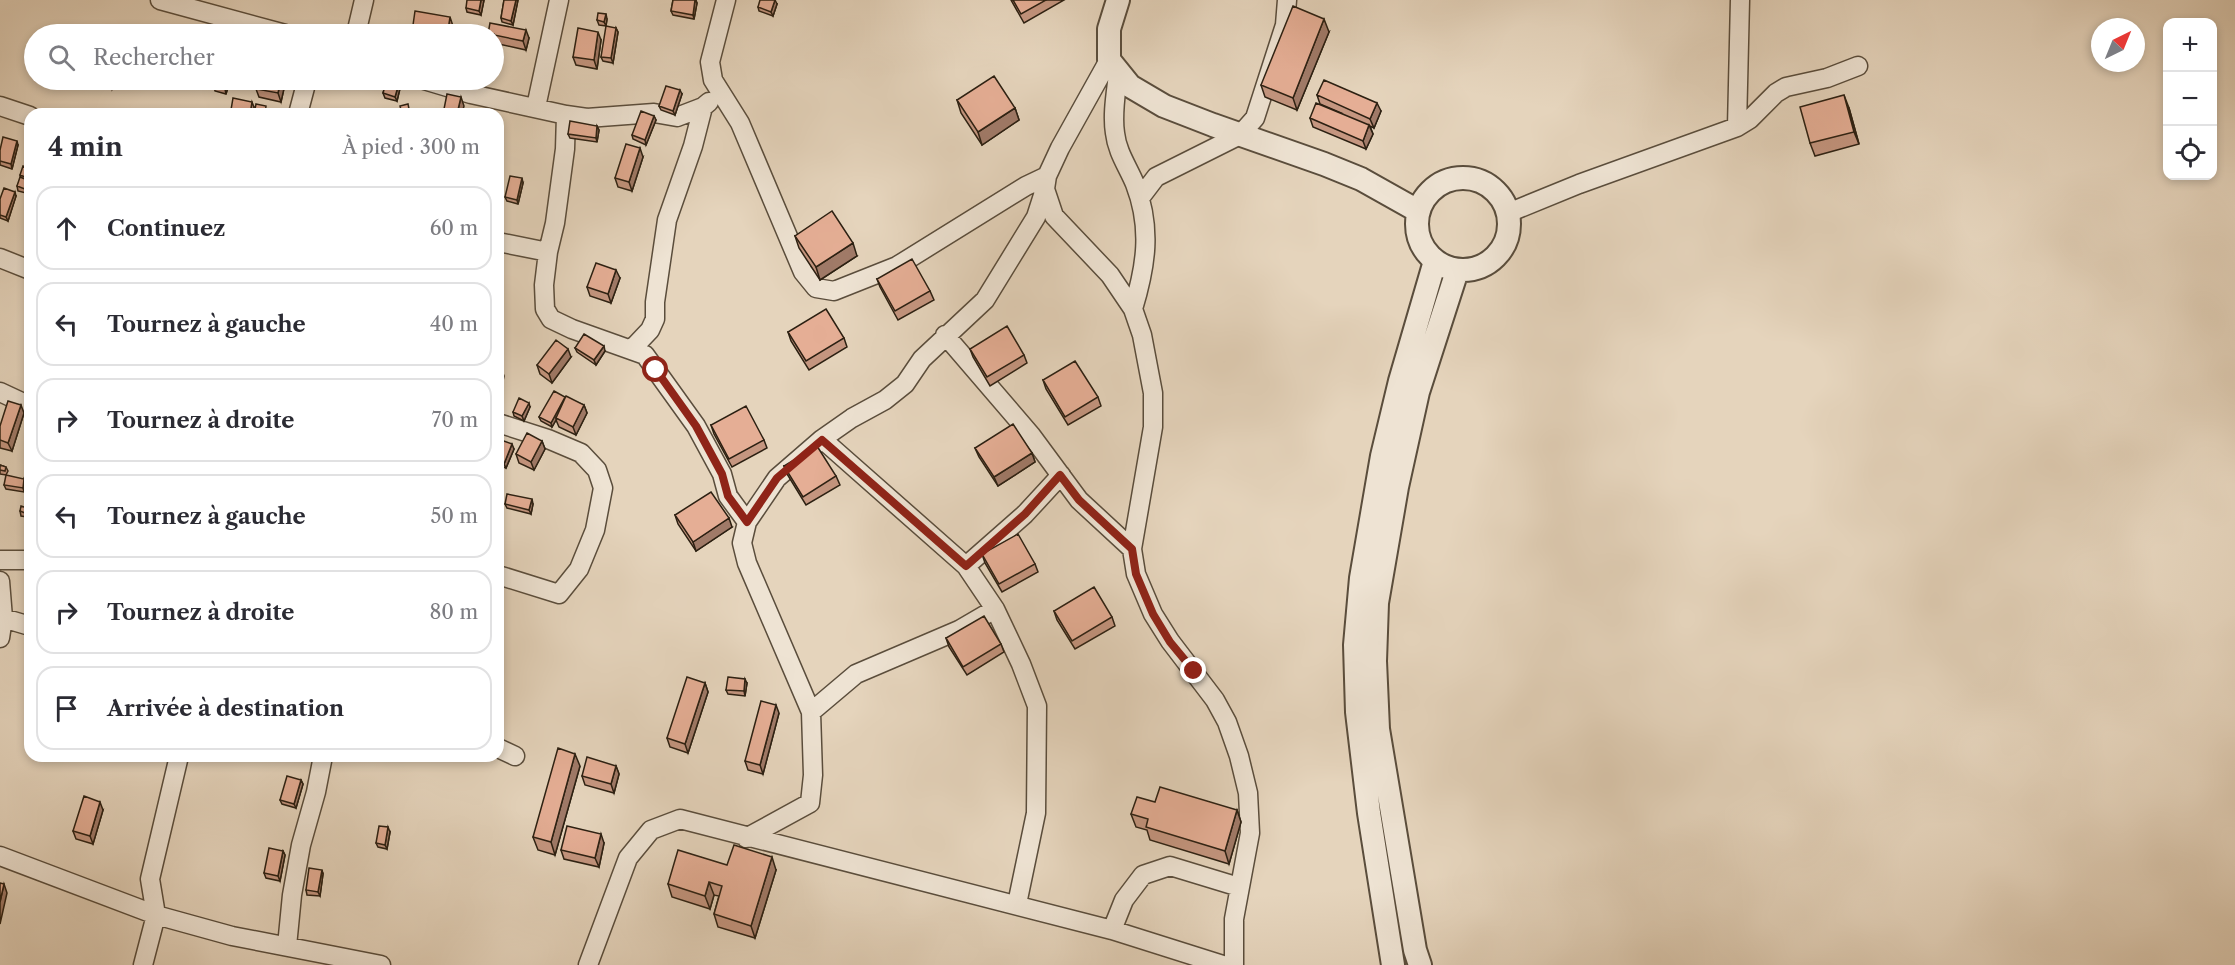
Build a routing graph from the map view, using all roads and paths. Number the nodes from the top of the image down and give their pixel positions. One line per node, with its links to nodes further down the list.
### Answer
1 (160, 0): 8 (street)
2 (364, 0): 9 (street)
3 (559, 0): 16 (street)
4 (726, 0): 14 (street)
5 (1118, 0): 11 (street)
6 (1287, 0): 22 (street)
7 (1740, 0): 21 (street)
8 (248, 24)
9 (358, 24)
10 (1858, 66): 21 (street)
11 (1113, 67): 22 (street); 23 (street); 24 (street)
12 (304, 90): 17 (street)
13 (458, 90): 16 (street)
14 (720, 93): 18 (street); 23 (street)
15 (0, 106): 19 (street)
16 (536, 107): 20 (street)
17 (300, 108)
18 (703, 108): 20 (street); 35 (street)
19 (24, 114)
20 (566, 115): 28 (street)
21 (1737, 127): 26 (street)
22 (1240, 135): 24 (street); 25 (street)
23 (1046, 183): 33 (street); 34 (street)
24 (1140, 198): 33 (street)
25 (1418, 211): 26 (street); 30 (street)
26 (1508, 213): 32 (street)
27 (504, 243): 28 (street)
28 (548, 252): 35 (street)
29 (0, 258): 31 (street)
30 (1435, 261): 32 (street); 70 (street)
31 (24, 268)
32 (1458, 271): 71 (street)
33 (1133, 309): 42 (street)
34 (945, 335): 39 (street); 40 (street)
35 (631, 350): 41 (street)
36 (0, 392): 37 (street)
37 (24, 402)
38 (504, 425): 46 (street)
39 (822, 440): 41 (street); 45 (street)
40 (1060, 475): 42 (street); 45 (street)
41 (747, 522): 52 (street)
42 (1132, 549): 59 (street)
43 (0, 560): 44 (street)
44 (24, 560)
45 (966, 566): 48 (street)
46 (504, 577)
47 (0, 581): 49 (street)
48 (995, 609): 52 (street); 60 (street)
49 (3, 618): 50 (street); 51 (street)
50 (24, 624)
51 (0, 638)
52 (811, 712): 57 (street)
53 (504, 751): 54 (street)
54 (515, 756)
55 (178, 762): 61 (street)
56 (322, 762): 63 (street)
57 (746, 837): 60 (street); 67 (street)
58 (0, 856): 61 (street)
59 (1239, 887): 62 (street); 69 (street)
60 (1017, 904): 62 (street)
61 (156, 915): 63 (street); 65 (street)
62 (1112, 930): 68 (street)
63 (287, 946): 64 (street)
64 (361, 964): 66 (street)
65 (143, 965)
66 (381, 965)
67 (588, 965)
68 (1223, 965)
69 (1234, 965)
70 (1393, 965)
71 (1420, 965)

